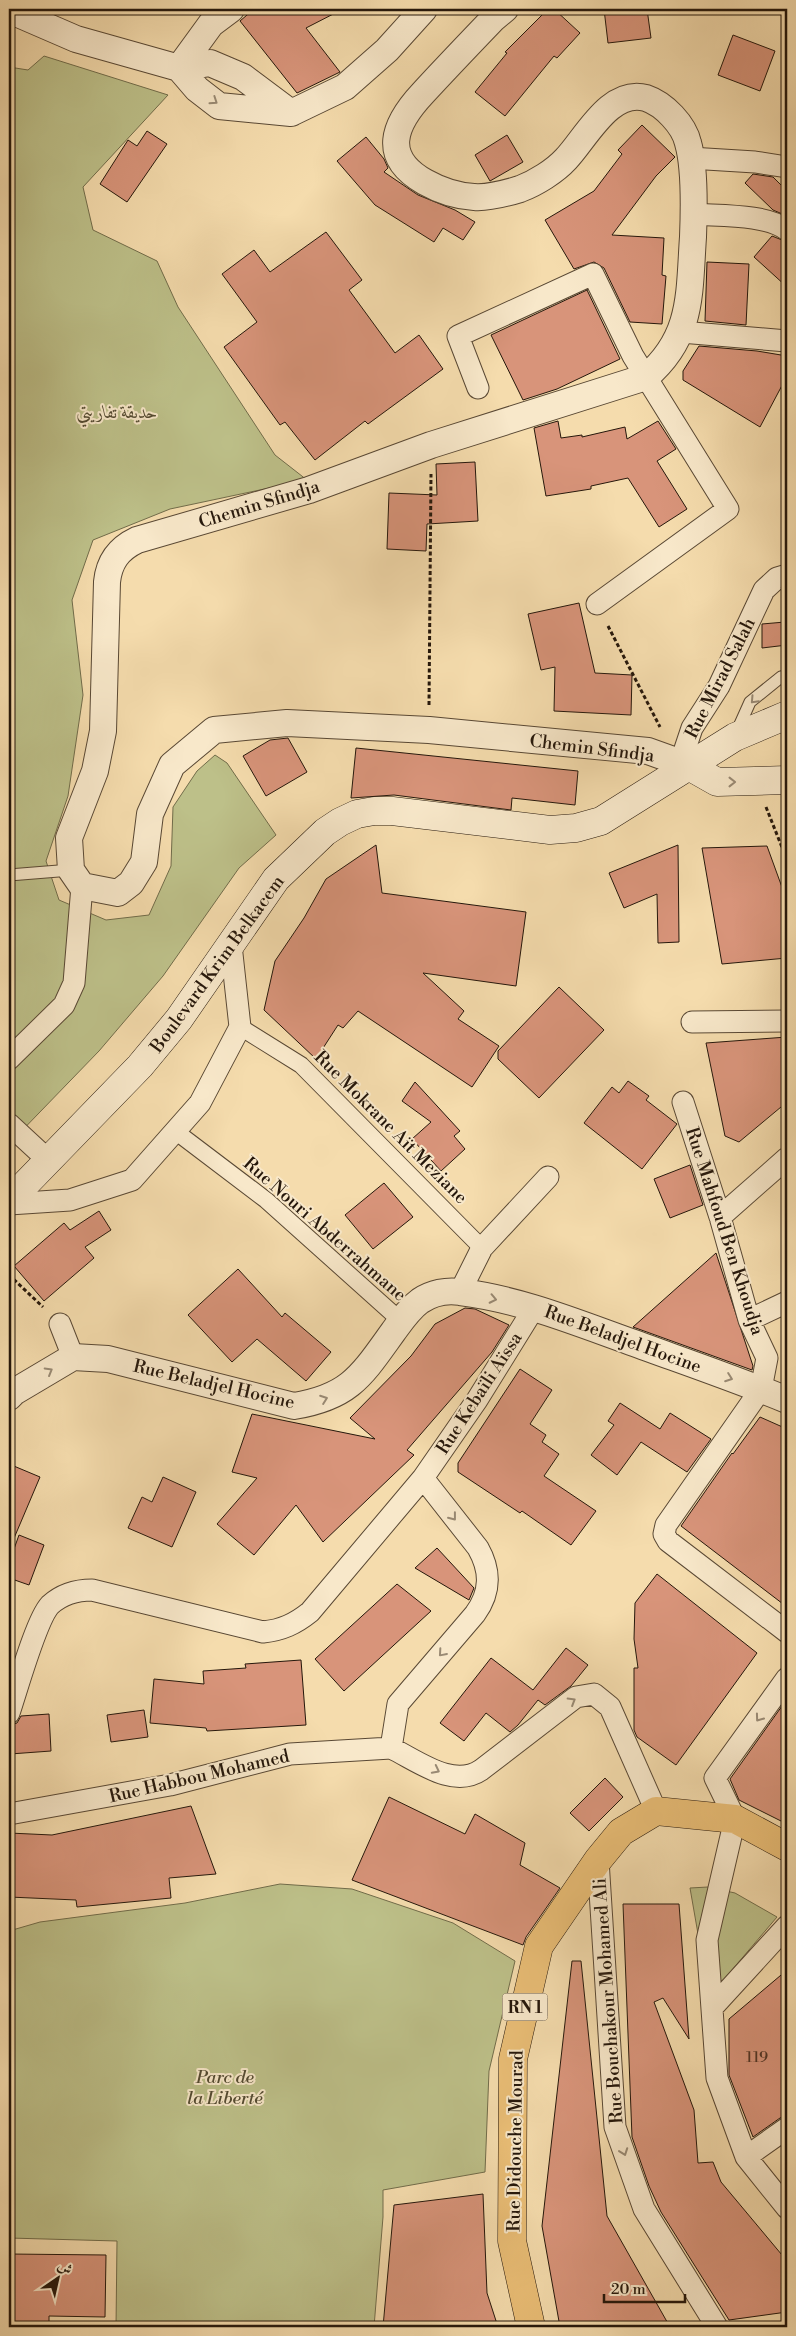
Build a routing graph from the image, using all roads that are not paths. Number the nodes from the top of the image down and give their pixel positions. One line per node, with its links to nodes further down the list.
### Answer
1 (231, 9): 5 (street)
2 (424, 9): 6 (street)
3 (505, 9): 7 (street, Chemin Sfindja)
4 (9, 10): 5 (street)
5 (179, 68): 6 (street); 6 (street, one-way to 6)
6 (291, 113)
7 (690, 158): 8 (street); 9 (street, Chemin Sfindja)
8 (787, 167)
9 (694, 214): 10 (street); 11 (street, Chemin Sfindja)
10 (787, 230)
11 (681, 332): 12 (street); 13 (street, Chemin Sfindja)
12 (787, 341)
13 (646, 377): 14 (street); 16 (street); 23 (street, Chemin Sfindja)
14 (478, 388)
15 (787, 575): 20 (street, Rue Mirad Salah)
16 (596, 604)
17 (787, 676): 19 (lane, one-way to 19)
18 (787, 715): 19 (main road, Boulevard Krim Belkacem)
19 (735, 737): 20 (main road, Boulevard Krim Belkacem)
20 (686, 757): 21 (main road, one-way to 21); 23 (street, Chemin Sfindja); 24 (main road, Boulevard Krim Belkacem)
21 (787, 780)
22 (9, 875): 23 (lane)
23 (76, 878): 28 (street)
24 (231, 945): 27 (street); 33 (main road, Boulevard Krim Belkacem)
25 (692, 1022): 26 (street)
26 (787, 1022)
27 (240, 1027): 31 (street); 37 (street, Rue Mokrane Aït Meziane)
28 (9, 1059)
29 (684, 1102): 36 (street, Rue Mahfoud Ben Khoudja)
30 (9, 1124): 33 (street)
31 (175, 1131): 35 (street); 42 (street, Rue Nouri Abderrahmane)
32 (787, 1158): 36 (street)
33 (49, 1161): 35 (main road, Boulevard Krim Belkacem)
34 (548, 1177): 37 (street)
35 (9, 1203)
36 (720, 1217): 41 (street, Rue Mahfoud Ben Khoudja)
37 (482, 1248): 38 (street)
38 (460, 1292): 40 (street, Rue Beladjel Hocine, one-way to 40); 42 (street, Rue Beladjel Hocine)
39 (787, 1302): 41 (street)
40 (534, 1308): 45 (street, Rue Beladjel Hocine, one-way to 45); 48 (street, Rue Kebaïli Aïssa)
41 (749, 1320): 45 (street, Rue Mahfoud Ben Khoudja)
42 (401, 1321): 44 (street, Rue Beladjel Hocine, one-way to 42)
43 (60, 1324): 44 (street)
44 (73, 1357): 46 (street, one-way to 44)
45 (760, 1389): 47 (street, Rue Beladjel Hocine); 49 (street)
46 (9, 1398)
47 (787, 1400)
48 (423, 1478): 51 (street, Rue Kebaïli Aïssa); 52 (street, one-way to 52)
49 (787, 1632)
50 (787, 1678): 55 (street, one-way to 55)
51 (9, 1713)
52 (390, 1748): 53 (street, one-way to 53); 54 (street, Rue Habbou Mohamed)
53 (656, 1811): 55 (main road); 57 (main road, Rue Didouche Mourad / RN 1)
54 (9, 1814)
55 (735, 1819): 56 (main road); 59 (street)
56 (787, 1847)
57 (598, 1860): 63 (main road, Rue Didouche Mourad / RN 1); 64 (street, Rue Bouchakour Mohamed Ali, one-way to 64)
58 (787, 1926): 59 (street)
59 (712, 2008): 61 (street)
60 (787, 2128): 61 (street)
61 (746, 2157): 62 (street)
62 (787, 2208)
63 (531, 2327)
64 (717, 2327)

